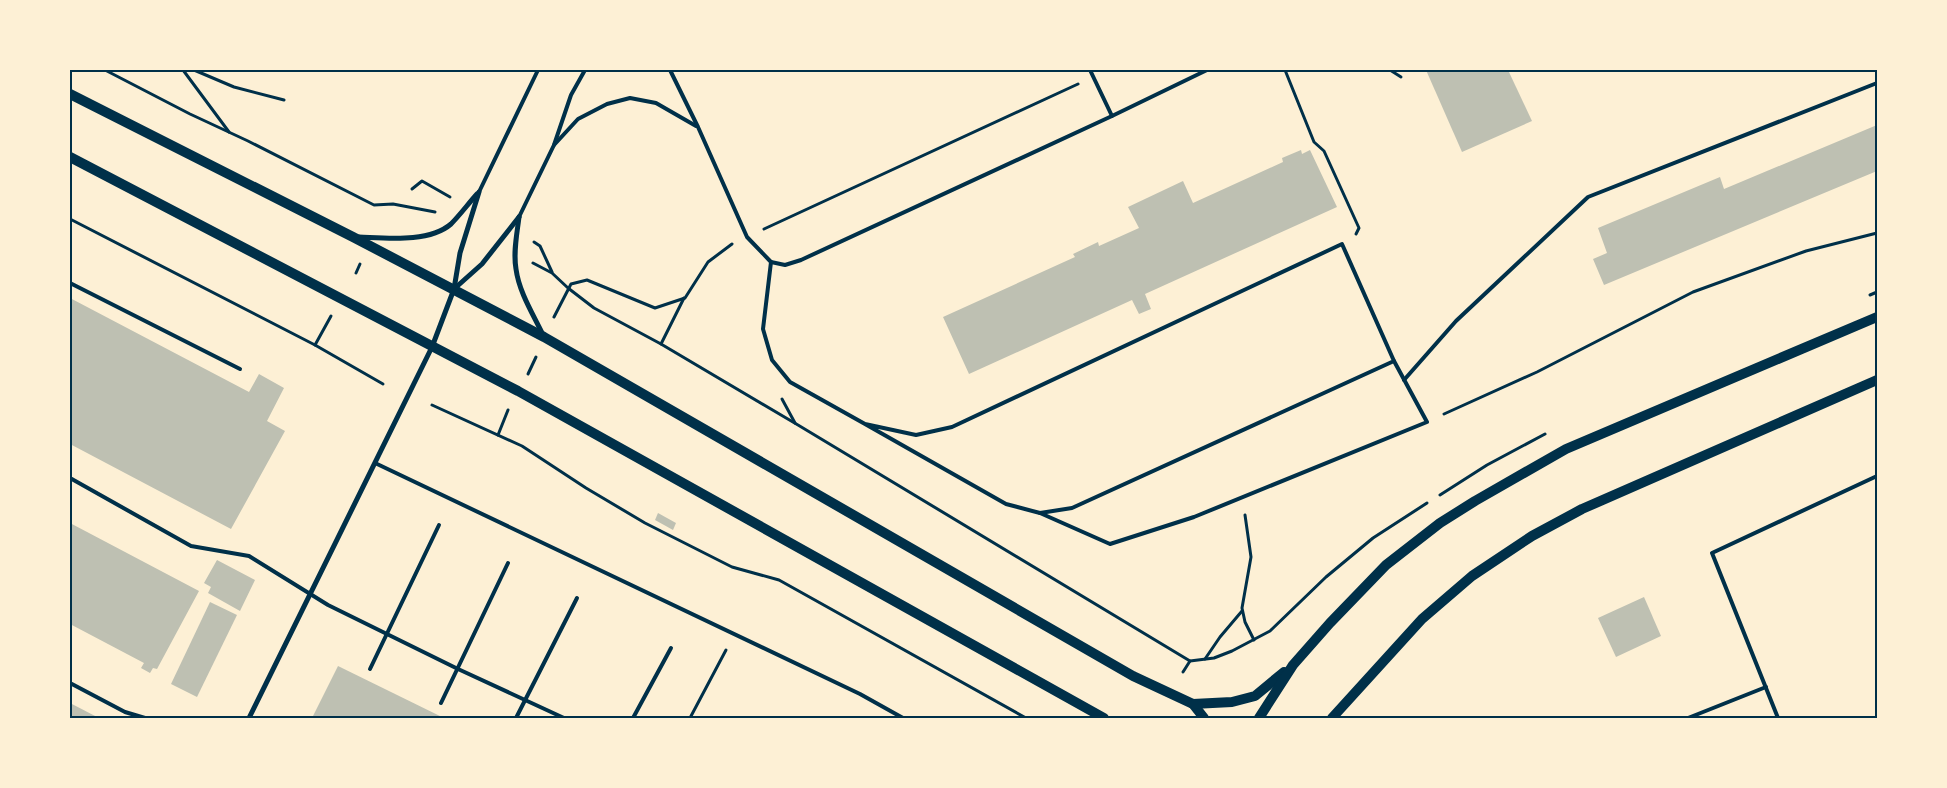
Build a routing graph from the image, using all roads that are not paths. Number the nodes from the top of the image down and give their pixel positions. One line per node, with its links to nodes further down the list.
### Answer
1 (538, 70): 12 (lane)
2 (585, 70): 10 (lane)
3 (670, 70): 9 (lane)
4 (1090, 70): 8 (lane)
5 (1207, 70): 8 (lane)
6 (1877, 83): 23 (lane)
7 (70, 94): 14 (main road)
8 (1112, 116): 15 (lane)
9 (698, 127): 10 (lane); 15 (lane)
10 (554, 145): 13 (lane)
11 (70, 157): 20 (main road)
12 (479, 192): 14 (street); 17 (street)
13 (519, 217): 17 (street); 19 (street)
14 (353, 237): 17 (main road)
15 (771, 262): 25 (lane)
16 (70, 282): 22 (lane)
17 (454, 289): 19 (main road); 20 (street)
18 (1877, 317): 36 (main road)
19 (544, 337): 43 (main road)
20 (432, 347): 26 (street); 51 (main road)
21 (1394, 361): 23 (lane); 25 (lane); 29 (lane)
22 (240, 369)
23 (1404, 380): 29 (lane)
24 (1877, 380): 44 (main road)
25 (865, 424): 29 (lane)
26 (375, 463): 32 (street); 50 (lane)
27 (1877, 476): 40 (lane)
28 (70, 478): 32 (lane)
29 (1040, 513)
30 (439, 524): 34 (lane)
31 (508, 563): 38 (lane)
32 (310, 595): 34 (lane); 46 (street)
33 (578, 598): 41 (lane)
34 (387, 633): 37 (lane); 38 (lane)
35 (672, 648): 49 (lane)
36 (1292, 665): 43 (main road); 53 (main road)
37 (370, 669)
38 (458, 669): 41 (lane); 42 (lane)
39 (70, 683): 45 (lane)
40 (1766, 687): 54 (lane); 55 (lane)
41 (524, 700): 47 (lane); 48 (lane)
42 (441, 703)
43 (1193, 704): 52 (main road)
44 (1332, 717)
45 (145, 718)
46 (249, 718)
47 (516, 718)
48 (564, 718)
49 (633, 718)
50 (903, 718)
51 (1104, 718)
52 (1204, 718)
53 (1259, 718)
54 (1688, 718)
55 (1778, 718)

